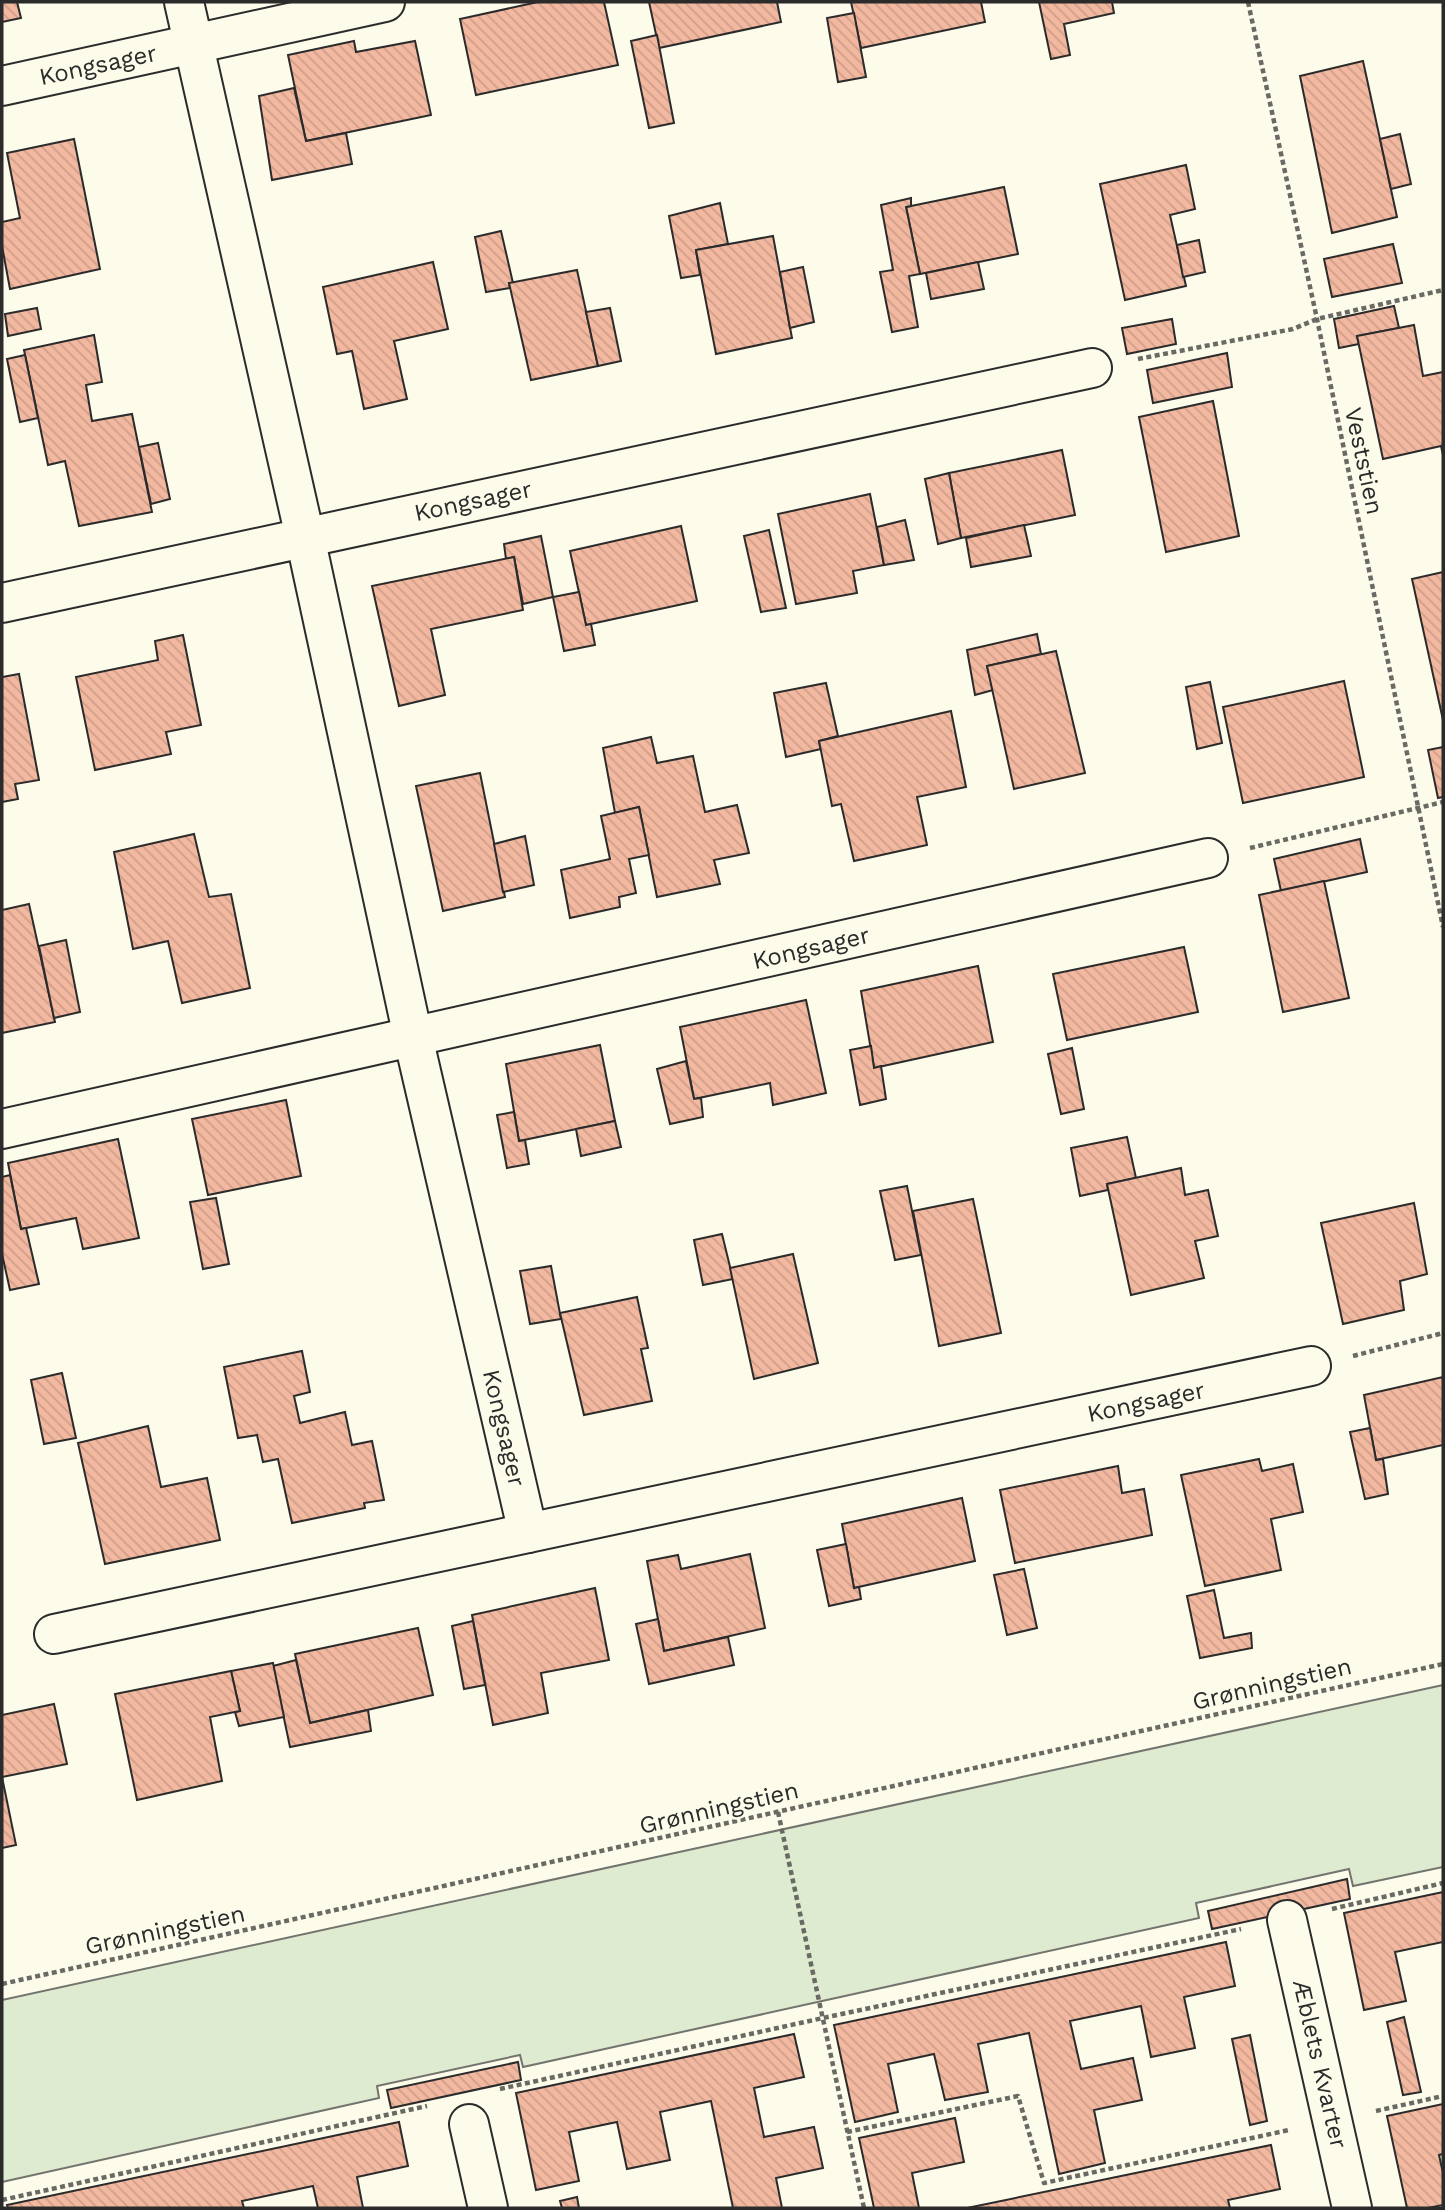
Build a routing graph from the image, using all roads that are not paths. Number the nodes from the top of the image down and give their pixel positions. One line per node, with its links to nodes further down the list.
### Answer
1 (184, 2): 3 (street, Kongsager)
2 (385, 2): 3 (street, Kongsager)
3 (194, 44): 4 (street, Kongsager); 6 (street, Kongsager)
4 (2, 86)
5 (1092, 368): 6 (street, Kongsager)
6 (305, 537): 7 (street, Kongsager); 9 (street, Kongsager)
7 (2, 603)
8 (1208, 859): 9 (street, Kongsager)
9 (413, 1037): 10 (street, Kongsager); 12 (street, Kongsager)
10 (2, 1129)
11 (1311, 1366): 12 (street, Kongsager)
12 (528, 1533): 13 (street, Kongsager)
13 (54, 1634)
14 (1287, 1920): 17 (street, Æblets Kvarter)
15 (470, 2124): 16 (street)
16 (488, 2208)
17 (1352, 2208)

